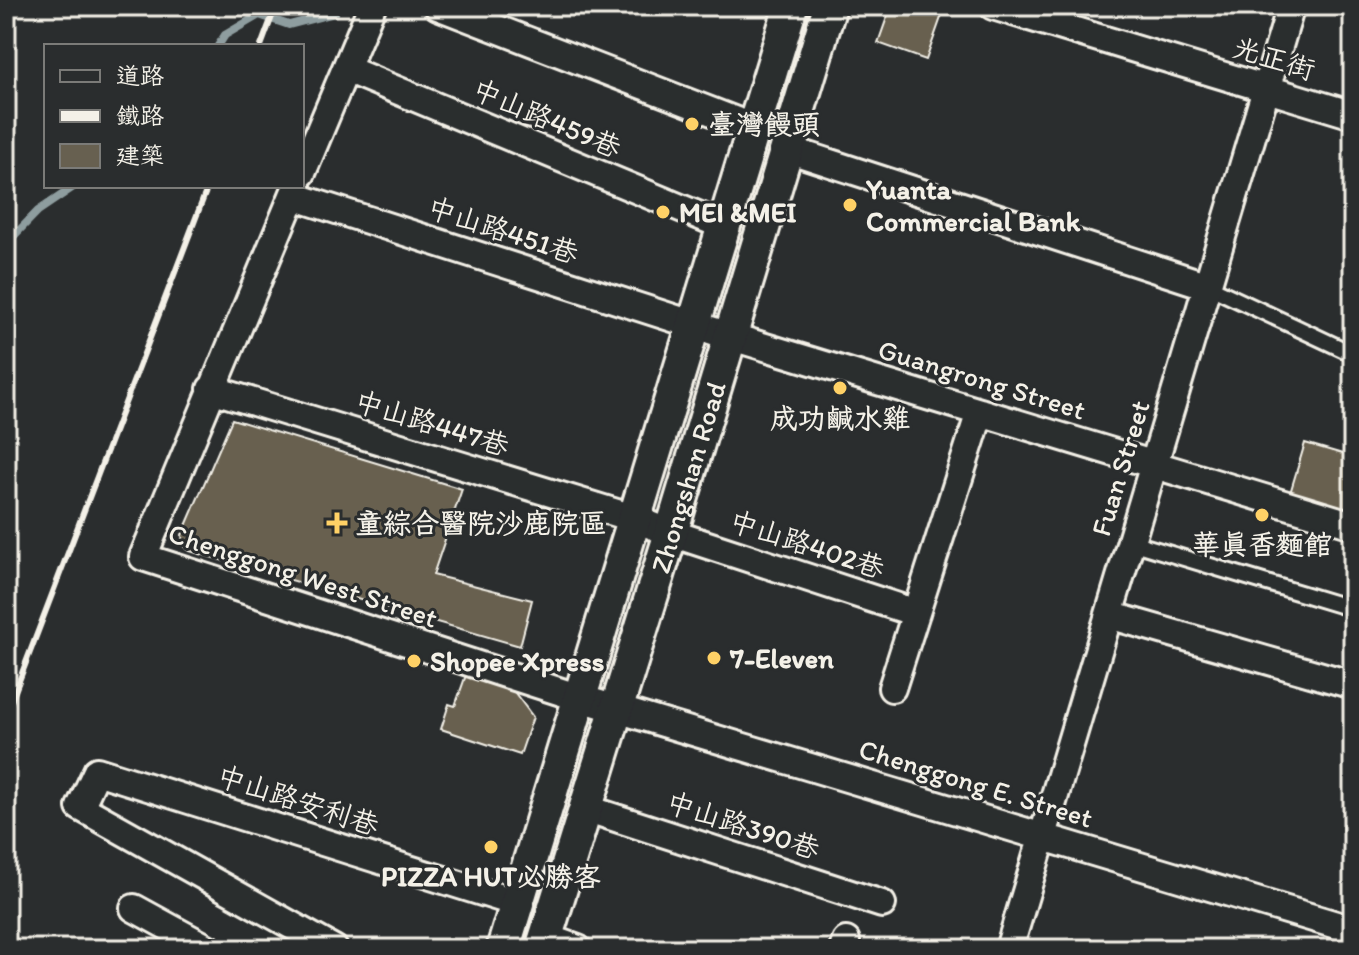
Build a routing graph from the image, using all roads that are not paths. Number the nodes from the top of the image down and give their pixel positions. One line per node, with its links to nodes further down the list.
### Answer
1 (372, 6): 7 (street)
2 (438, 6): 10 (street)
3 (791, 6): 10 (street, Zhongshan Road)
4 (830, 6): 11 (street, Zhongshan Road)
5 (993, 6): 8 (street, 光正街)
6 (1291, 6): 8 (street, Fuan Street)
7 (346, 69): 12 (street); 15 (street, 中山路459巷)
8 (1267, 89): 9 (street, 光正街); 16 (street, Fuan Street)
9 (1353, 115)
10 (754, 128): 15 (street, Zhongshan Road)
11 (787, 149): 16 (street); 18 (street, Zhongshan Road)
12 (304, 168)
13 (304, 187): 17 (street, 中山路451巷)
14 (296, 188): 20 (street)
15 (724, 226): 17 (street, Zhongshan Road)
16 (1208, 286): 19 (lane); 22 (street, Fuan Street)
17 (694, 325): 18 (street, 中山路451巷); 23 (street, Zhongshan Road)
18 (729, 336): 21 (street, Guangrong Street); 25 (street, Zhongshan Road)
19 (1353, 354)
20 (211, 389): 23 (street, 中山路447巷); 32 (street, Chenggong West Street)
21 (980, 412): 22 (street, Guangrong Street); 28 (street)
22 (1154, 465): 24 (street, Guangrong Street); 26 (street, Fuan Street)
23 (633, 518): 25 (street, 中山路402巷); 32 (street, Zhongshan Road)
24 (1353, 525)
25 (671, 533): 28 (street, 中山路402巷); 33 (street, Zhongshan Road)
26 (1131, 542): 27 (lane); 29 (street, Fuan Street)
27 (1353, 609)
28 (916, 613): 31 (street)
29 (1109, 615): 30 (street); 35 (street, Fuan Street)
30 (1353, 685)
31 (892, 688)
32 (580, 698): 33 (street, Chenggong E. Street); 36 (street, Zhongshan Road)
33 (615, 709): 34 (street, Zhongshan Road); 35 (street, Chenggong E. Street)
34 (585, 808): 37 (street, 中山路390巷); 40 (street, Zhongshan Road)
35 (1043, 836): 39 (street, Chenggong E. Street); 45 (street, Fuan Street)
36 (517, 903): 42 (street, 中山路安利巷); 43 (street, Zhongshan Road)
37 (882, 904)
38 (134, 908): 41 (street)
39 (1353, 930)
40 (544, 943): 44 (street)
41 (209, 949)
42 (334, 949)
43 (503, 949)
44 (578, 949)
45 (1009, 949)

